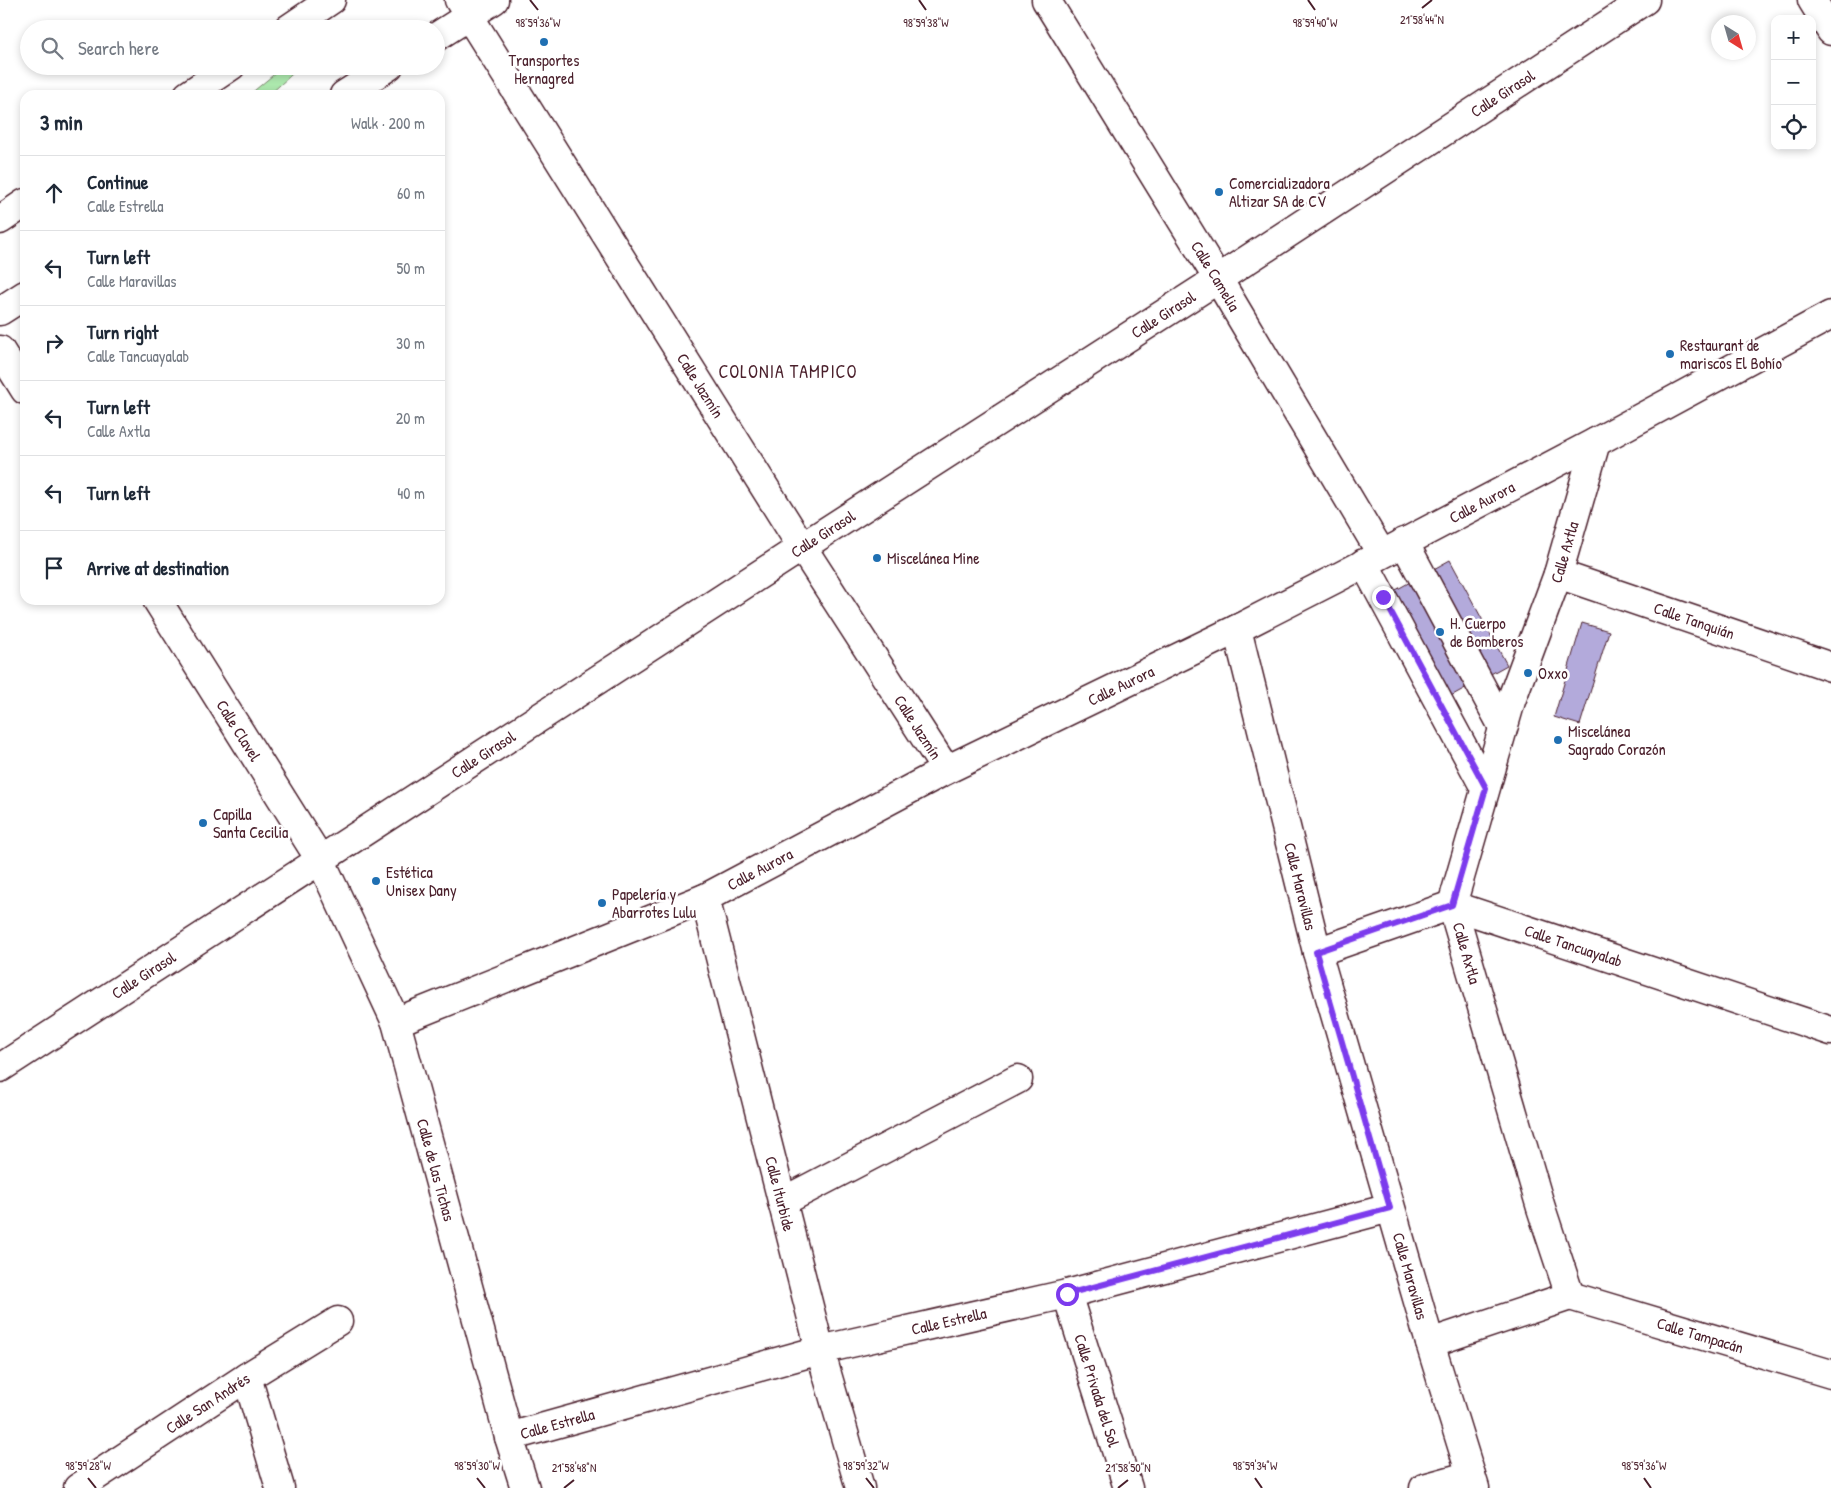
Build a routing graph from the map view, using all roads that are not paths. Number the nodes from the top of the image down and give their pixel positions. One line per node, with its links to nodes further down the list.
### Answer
1 (331, 0): 7 (street)
2 (494, 0): 6 (street)
3 (1046, 0): 16 (street, Calle Camelia)
4 (1645, 0): 16 (street, Calle Girasol)
5 (1812, 0): 9 (street)
6 (464, 8): 8 (street); 23 (street, Calle Jazmín)
7 (301, 20)
8 (445, 28)
9 (1831, 31)
10 (218, 75): 12 (street)
11 (375, 75): 13 (street)
12 (195, 90)
13 (352, 90)
14 (20, 206): 15 (street)
15 (0, 220)
16 (1218, 279): 23 (street, Calle Girasol); 24 (street, Calle Camelia)
17 (20, 298): 18 (street)
18 (0, 311)
19 (1829, 319): 22 (street, Calle Aurora)
20 (0, 350): 21 (street)
21 (20, 382)
22 (1596, 442): 24 (street, Calle Aurora); 25 (street, Calle Axtla)
23 (802, 547): 30 (street, Calle Jazmín); 32 (street, Calle Girasol)
24 (1392, 548): 27 (street, Calle Aurora); 29 (street); 31 (street)
25 (1558, 574): 28 (street, Calle Tanquián); 29 (street, Calle Axtla)
26 (160, 605): 32 (street, Calle Clavel)
27 (1237, 629): 30 (street, Calle Aurora); 35 (street, Calle Maravillas)
28 (1831, 667)
29 (1507, 714): 31 (street, Calle Axtla)
30 (946, 770): 33 (street, Calle Aurora)
31 (1486, 788): 34 (street, Calle Axtla)
32 (321, 861): 36 (street, Calle de las Tichas); 38 (street, Calle Girasol)
33 (705, 898): 36 (street, Calle Aurora); 40 (street, Calle Iturbide)
34 (1452, 905): 35 (street); 37 (street, Calle Tancuayalab); 43 (street, Calle Axtla)
35 (1316, 952): 41 (street, Calle Maravillas)
36 (396, 1022): 49 (street, Calle de las Tichas)
37 (1831, 1031)
38 (0, 1068)
39 (1018, 1079): 40 (street)
40 (782, 1202): 46 (street, Calle Iturbide)
41 (1390, 1208): 42 (street, Calle Estrella); 45 (street, Calle Maravillas)
42 (1067, 1294): 46 (street, Calle Estrella); 55 (street, Calle Privada del Sol)
43 (1570, 1296): 45 (street); 47 (street, Calle Tampacán)
44 (338, 1321): 48 (street, Calle San Andrés)
45 (1430, 1343): 50 (street, Calle Maravillas)
46 (820, 1350): 49 (street, Calle Estrella); 54 (street, Calle Iturbide)
47 (1831, 1374)
48 (246, 1377): 51 (street, Calle San Andrés); 52 (street)
49 (510, 1437): 53 (street, Calle de las Tichas)
50 (1473, 1481): 56 (street)
51 (78, 1488)
52 (280, 1488)
53 (525, 1488)
54 (860, 1488)
55 (1128, 1488)
56 (1424, 1488)

